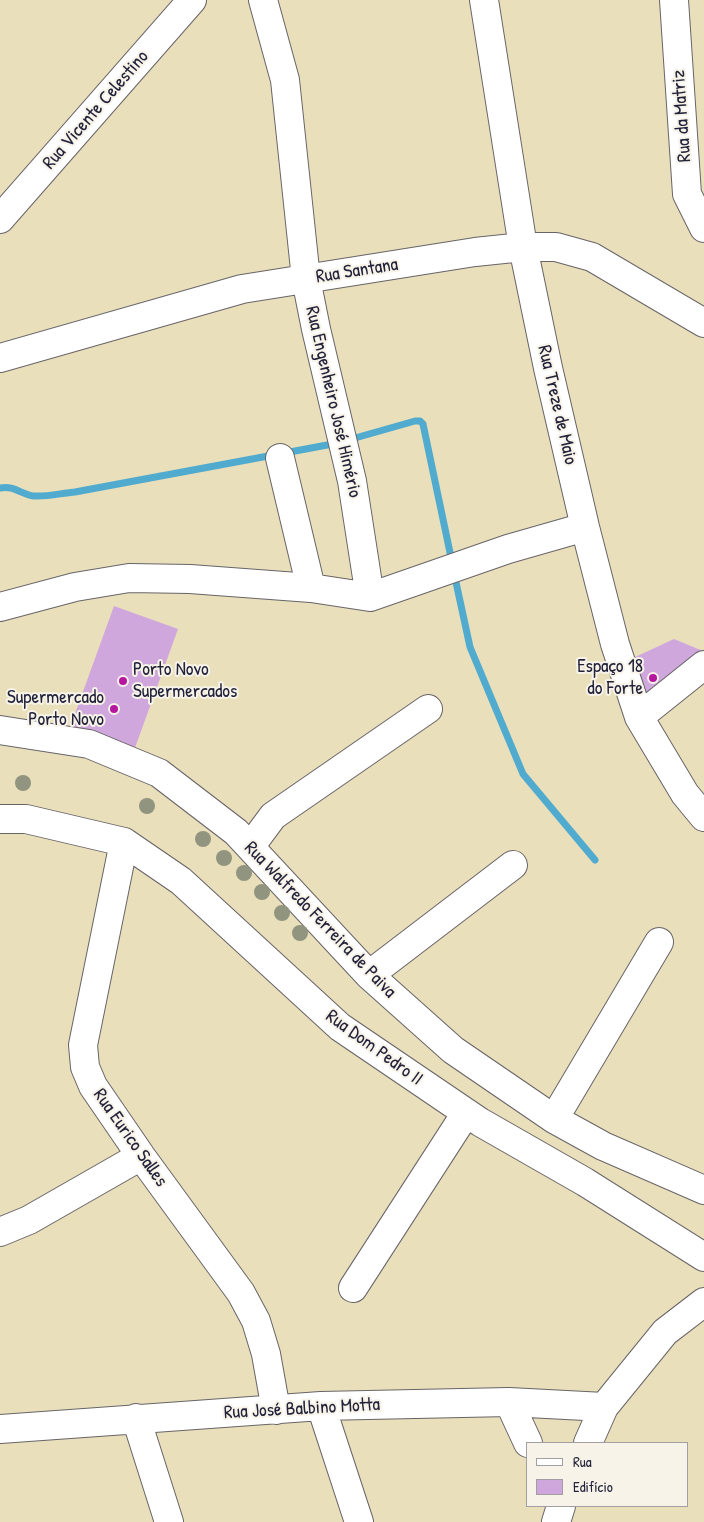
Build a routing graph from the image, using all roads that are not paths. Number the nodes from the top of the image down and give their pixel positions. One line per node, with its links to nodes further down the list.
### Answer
1 (192, 0): 5 (street, Rua Vicente Celestino)
2 (263, 0): 8 (street, Rua Engenheiro José Himério)
3 (484, 0): 7 (street, Rua Treze de Maio)
4 (674, 0): 6 (street, Rua da Matriz)
5 (0, 219)
6 (704, 228)
7 (523, 247): 8 (street, Rua Santana); 9 (street, Rua Santana); 12 (street, Rua Treze de Maio)
8 (306, 279): 10 (street, Rua Santana); 14 (street, Rua Engenheiro José Himério)
9 (704, 322)
10 (0, 358)
11 (280, 458): 13 (street)
12 (585, 527): 14 (street); 18 (street, Rua Treze de Maio)
13 (311, 588): 14 (street); 15 (street)
14 (370, 597)
15 (0, 607)
16 (704, 665): 18 (street)
17 (428, 709): 23 (street)
18 (639, 717): 20 (street, Rua Treze de Maio)
19 (0, 730): 23 (street, Rua Walfredo Ferreira de Paiva)
20 (704, 816)
21 (0, 819): 22 (street, Rua Dom Pedro II)
22 (124, 842): 27 (street, Rua Dom Pedro II); 30 (street, Rua Eurico Salles)
23 (250, 847): 26 (street, Rua Walfredo Ferreira de Paiva)
24 (513, 864): 26 (street)
25 (659, 942): 28 (street)
26 (368, 975): 28 (street, Rua Walfredo Ferreira de Paiva)
27 (466, 1113): 31 (street, Rua Dom Pedro II); 35 (street)
28 (554, 1119): 29 (street, Rua Walfredo Ferreira de Paiva)
29 (603, 1146): 31 (street); 32 (street, Rua Walfredo Ferreira de Paiva)
30 (141, 1156): 33 (street); 40 (street, Rua Eurico Salles)
31 (585, 1182): 34 (street, Rua Dom Pedro II)
32 (704, 1190)
33 (0, 1232)
34 (704, 1257)
35 (353, 1288)
36 (704, 1302): 39 (street)
37 (509, 1402): 38 (street, Rua José Balbino Motta); 39 (street, Rua José Balbino Motta); 43 (street)
38 (321, 1406): 40 (street, Rua José Balbino Motta); 46 (street)
39 (604, 1407): 44 (street)
40 (276, 1410): 41 (street, Rua José Balbino Motta)
41 (136, 1418): 42 (street, Rua José Balbino Motta); 45 (street)
42 (0, 1430)
43 (528, 1442)
44 (588, 1442)
45 (169, 1522)
46 (359, 1522)

